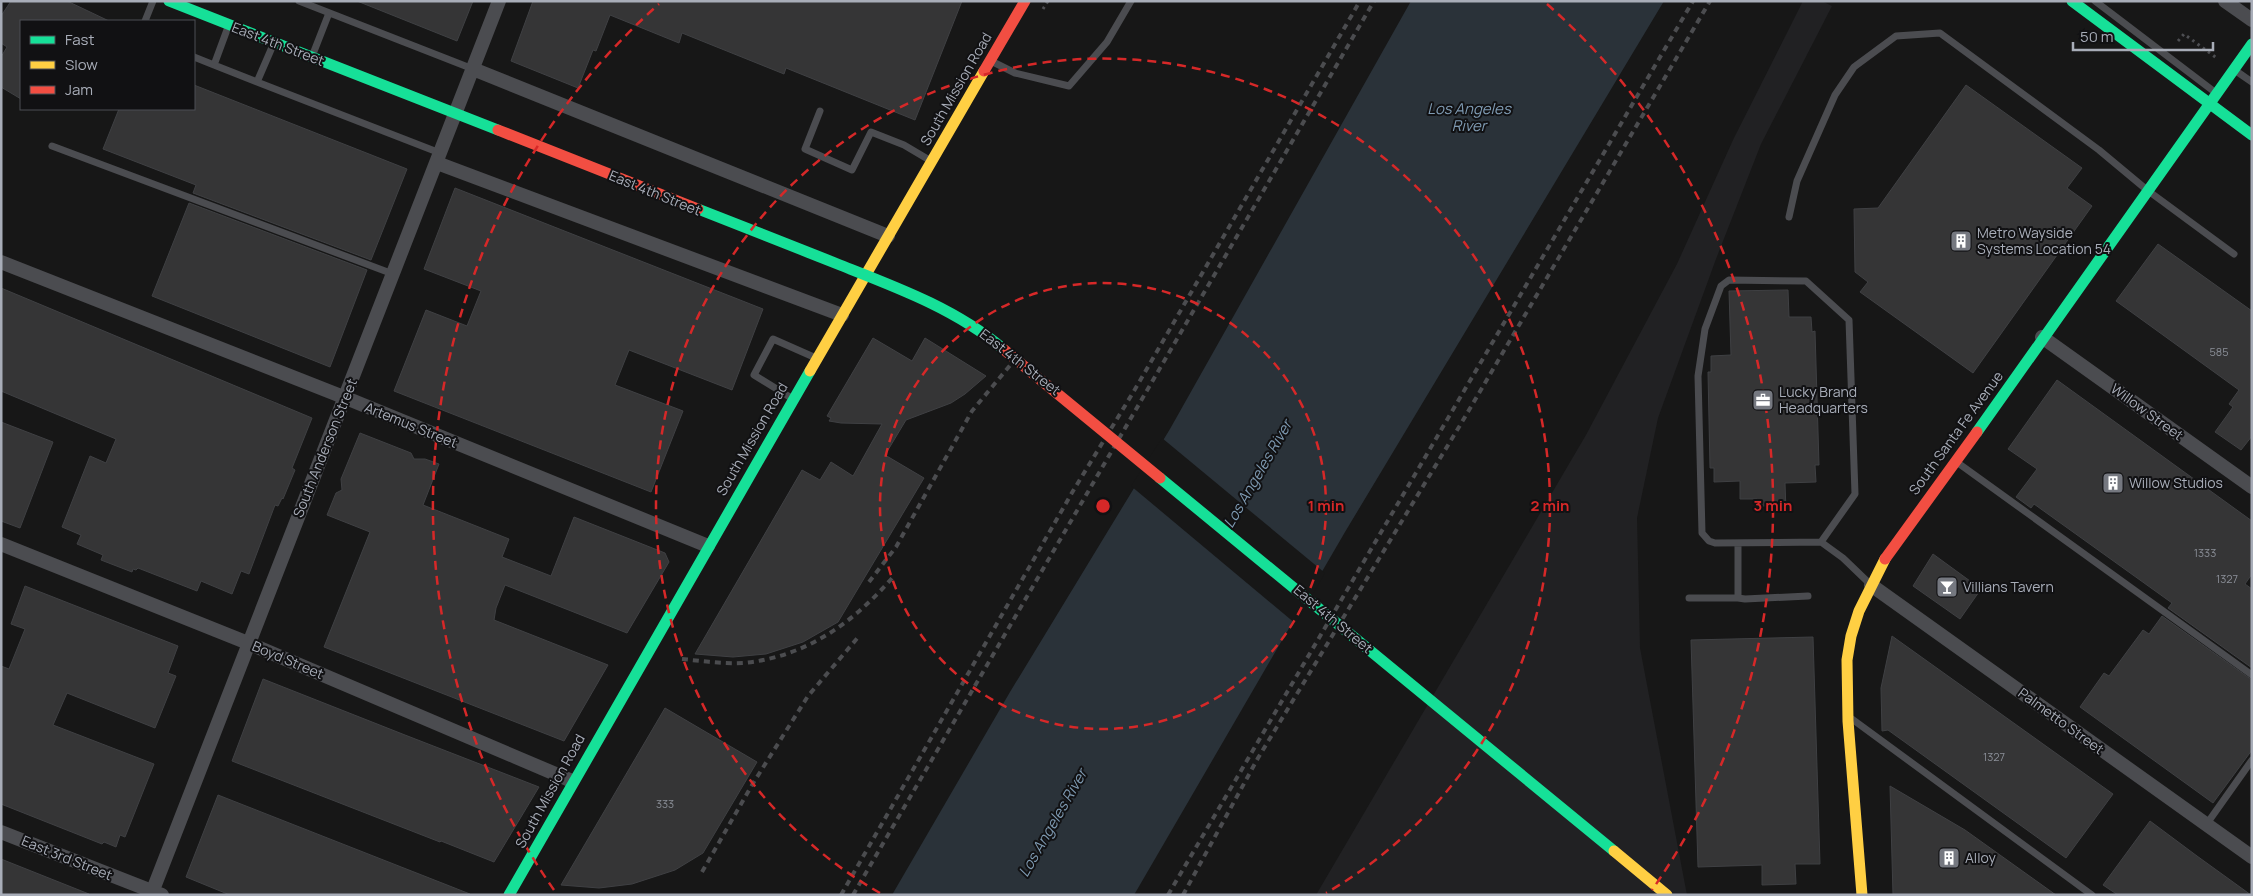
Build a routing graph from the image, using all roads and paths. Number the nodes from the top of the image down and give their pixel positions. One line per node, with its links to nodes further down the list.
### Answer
1 (154, 1): 12 (lane)
2 (169, 1): 10 (street, East 4th Street)
3 (299, 1): 11 (lane)
4 (499, 1): 24 (street, South Anderson Street)
5 (1025, 1): 20 (street, South Mission Road)
6 (1131, 1): 20 (lane)
7 (2072, 1): 30 (street, bridge)
8 (2095, 1): 27 (lane)
9 (2225, 1): 13 (street)
10 (188, 5): 14 (street, East 4th Street)
11 (329, 13): 19 (lane); 24 (lane)
12 (145, 20)
13 (2252, 20)
14 (229, 25): 16 (street, East 4th Street); 22 (lane)
15 (2178, 41): 21 (path)
16 (274, 42): 19 (street, East 4th Street); 25 (lane)
17 (2252, 44): 23 (street, South Santa Fe Avenue)
18 (195, 57): 22 (lane)
19 (312, 57): 29 (street, East 4th Street)
20 (990, 61): 33 (street, South Mission Road)
21 (2222, 62)
22 (214, 65): 25 (lane)
23 (2234, 69): 26 (lane); 27 (street, South Santa Fe Avenue)
24 (473, 70): 29 (street, South Anderson Street); 36 (street)
25 (257, 82): 32 (lane)
26 (2252, 82)
27 (2216, 94): 34 (street, South Santa Fe Avenue)
28 (820, 111): 33 (lane)
29 (455, 113): 32 (street, South Anderson Street); 65 (street, East 4th Street, bridge)
30 (2252, 134)
31 (52, 146): 39 (lane)
32 (438, 158): 39 (street, South Anderson Street); 40 (street)
33 (932, 161): 36 (street, South Mission Road)
34 (2147, 190): 35 (lane); 37 (lane); 41 (street, South Santa Fe Avenue)
35 (1788, 217)
36 (888, 236): 40 (street, South Mission Road)
37 (2234, 254)
38 (1, 262): 43 (street, Artemus Street)
39 (394, 274): 43 (street, South Anderson Street)
40 (842, 316): 42 (street, South Mission Road)
41 (2042, 337): 45 (street, South Santa Fe Avenue); 46 (street, Willow Street)
42 (817, 358): 44 (street, South Mission Road); 44 (lane)
43 (346, 398): 50 (street, Artemus Street); 55 (street, South Anderson Street)
44 (793, 400): 50 (street, South Mission Road)
45 (1956, 461): 51 (street, South Santa Fe Avenue); 56 (lane)
46 (2252, 487)
47 (1821, 542): 48 (lane); 48 (lane); 51 (lane)
48 (1738, 543): 54 (lane)
49 (1, 544): 55 (street, Boyd Street)
50 (708, 546): 59 (street, South Mission Road)
51 (1871, 585): 57 (street, South Santa Fe Avenue); 60 (street, Palmetto Street)
52 (1808, 596): 54 (lane)
53 (1689, 598): 54 (lane)
54 (1738, 598)
55 (248, 643): 59 (street, Boyd Street); 63 (street, South Anderson Street)
56 (2252, 675)
57 (1848, 717): 66 (street, South Santa Fe Avenue); 67 (lane)
58 (2252, 760): 60 (lane)
59 (572, 781): 64 (street, South Mission Road)
60 (2206, 824): 62 (street, Palmetto Street)
61 (1, 832): 63 (street, East 3rd Street)
62 (2251, 854)
63 (155, 894)
64 (509, 895)
65 (1667, 895)
66 (1862, 895)
67 (2092, 895)

